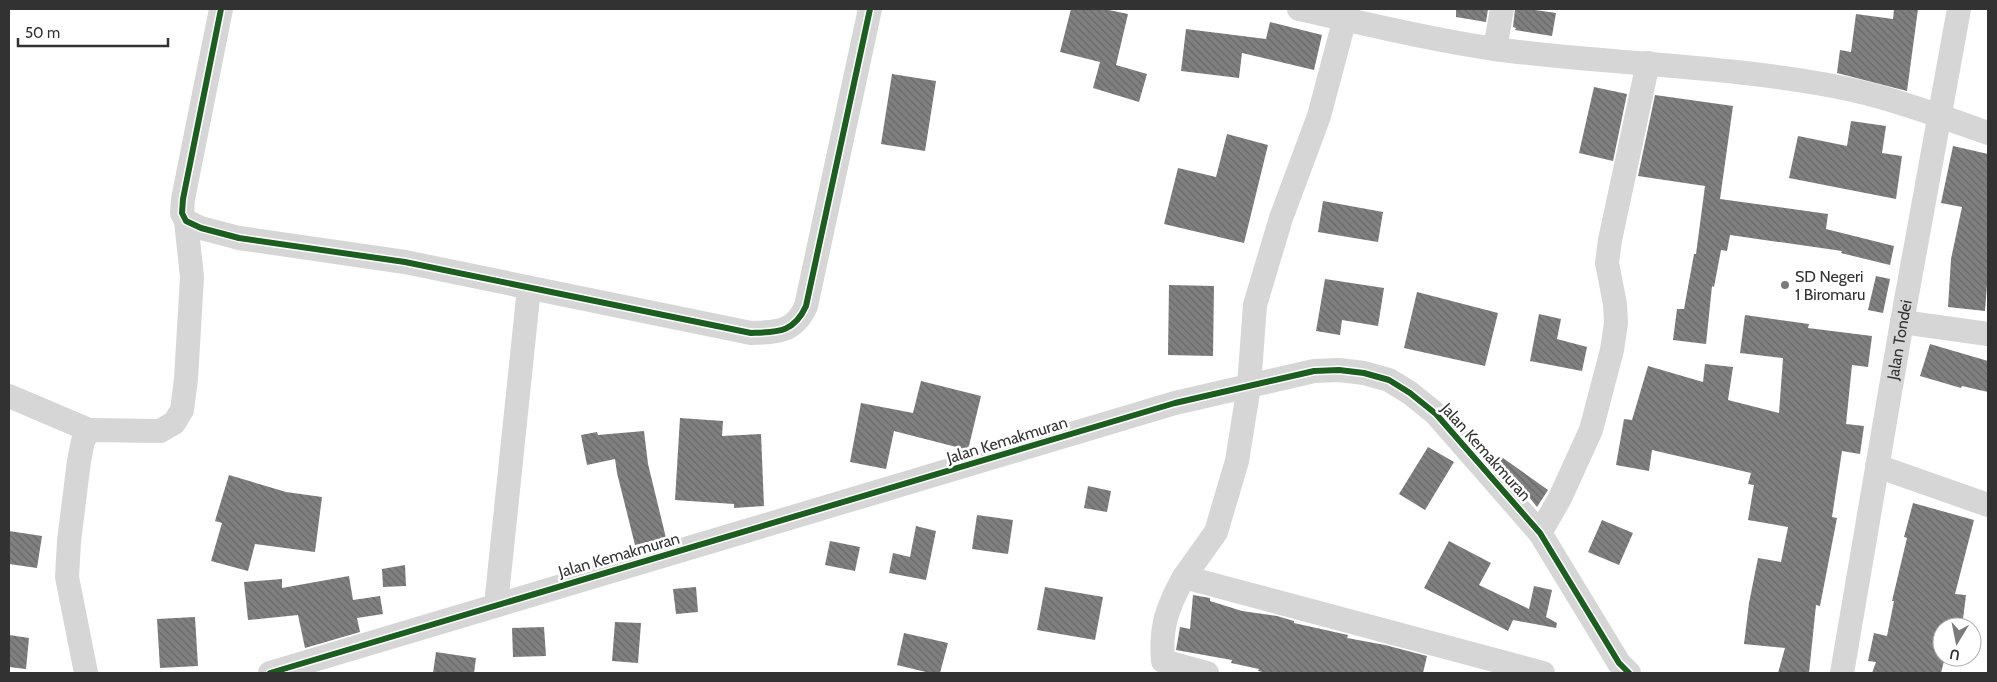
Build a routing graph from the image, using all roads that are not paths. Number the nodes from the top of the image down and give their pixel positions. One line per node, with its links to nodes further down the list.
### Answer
1 (221, 9): 11 (street)
2 (870, 9): 12 (street)
3 (1299, 9): 6 (street)
4 (1502, 9): 7 (street)
5 (1958, 9): 9 (street, Jalan Tondei)
6 (1345, 18): 7 (street); 15 (street)
7 (1495, 49): 8 (street)
8 (1648, 63): 9 (street); 20 (street)
9 (1938, 116): 10 (street); 13 (street, Jalan Tondei)
10 (1988, 133)
11 (186, 221): 12 (street); 17 (street)
12 (529, 288): 22 (street)
13 (1902, 322): 14 (street); 18 (street, Jalan Tondei)
14 (1988, 334)
15 (1249, 386): 20 (street, Jalan Kemakmuran); 21 (street); 22 (street, Jalan Kemakmuran)
16 (9, 396): 17 (street)
17 (89, 430): 24 (street)
18 (1877, 466): 19 (street); 28 (street, Jalan Tondei)
19 (1988, 505)
20 (1540, 533): 23 (street, Jalan Kemakmuran)
21 (1184, 578): 26 (street); 27 (street)
22 (496, 605): 25 (street, Jalan Kemakmuran)
23 (1619, 670)
24 (86, 673)
25 (270, 673)
26 (1207, 673)
27 (1543, 673)
28 (1842, 673)

